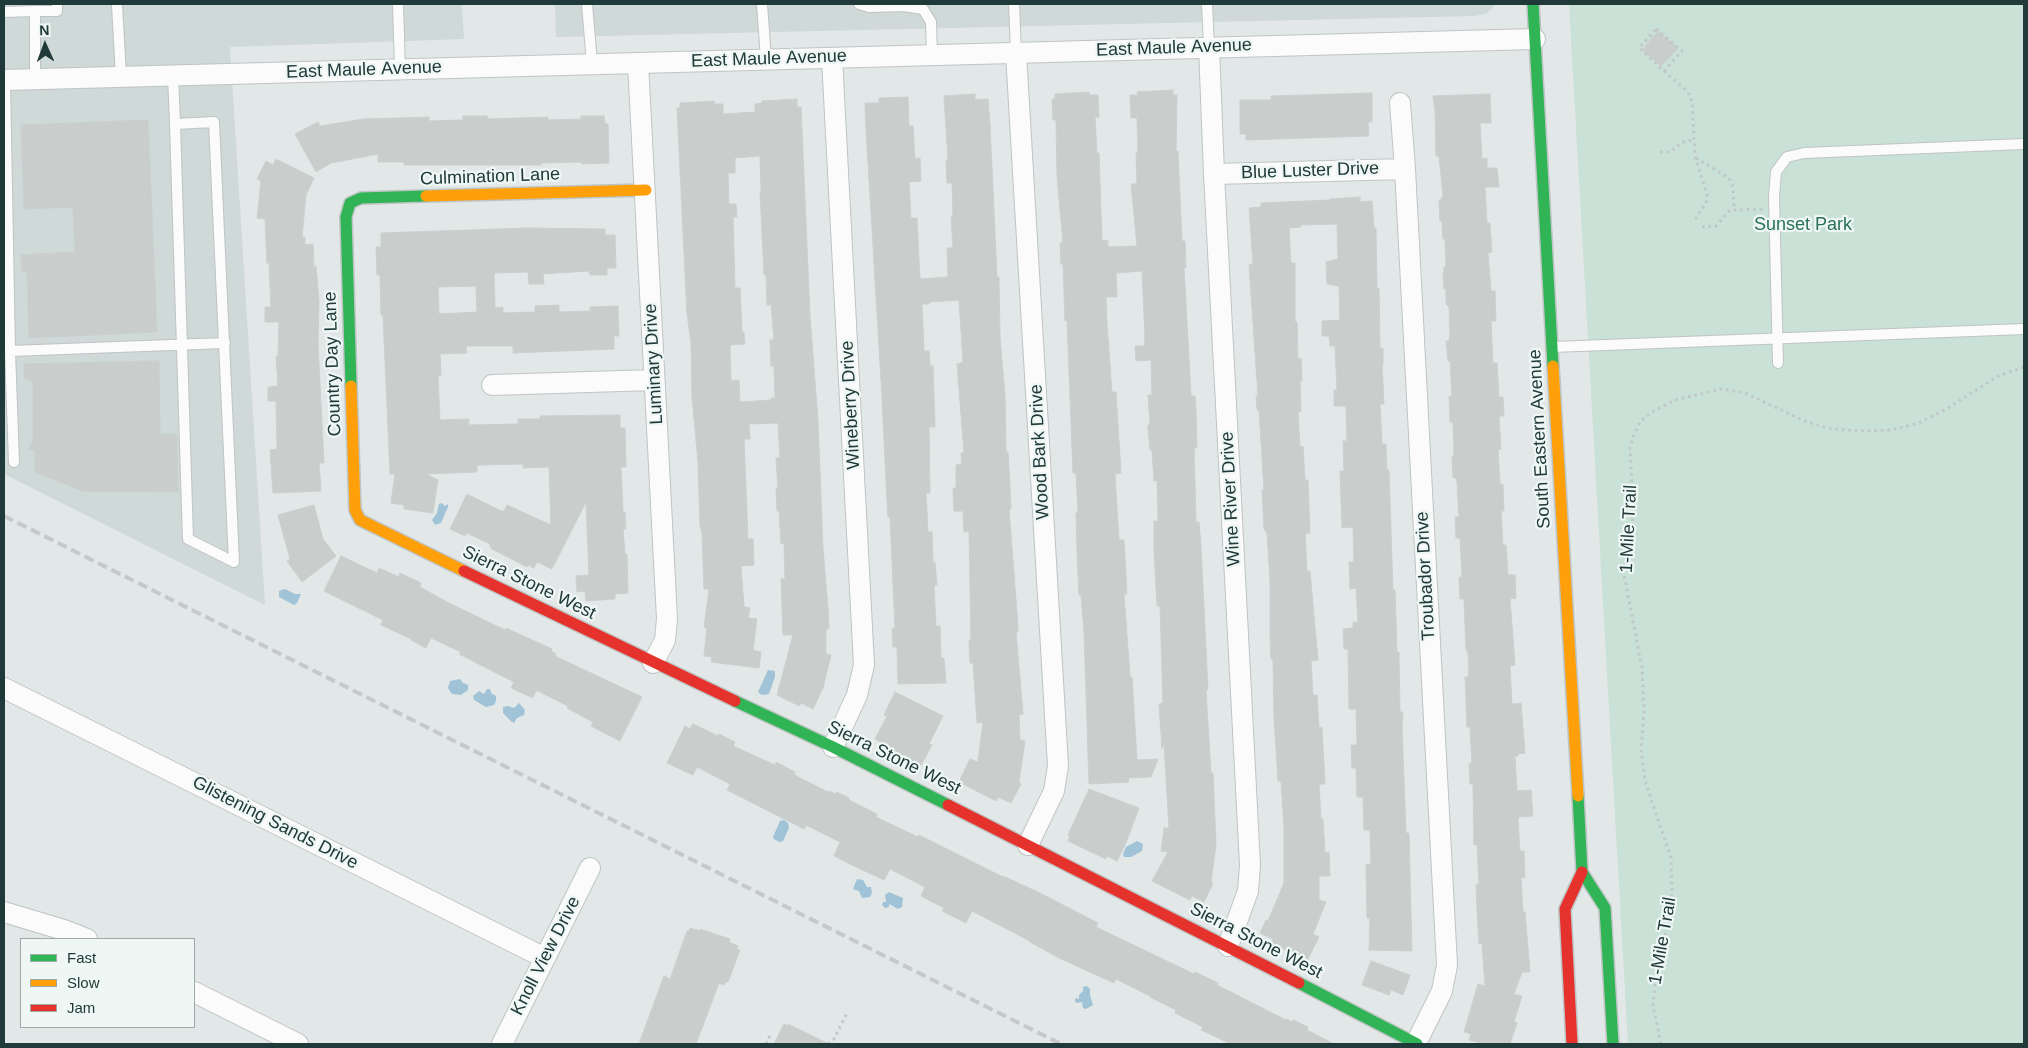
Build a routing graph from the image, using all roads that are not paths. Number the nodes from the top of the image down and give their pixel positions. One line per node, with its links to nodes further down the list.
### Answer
1 (56, 4): 10 (lane)
2 (398, 4): 20 (lane)
3 (587, 4): 19 (lane)
4 (762, 4): 17 (lane)
5 (860, 4): 15 (lane)
6 (1014, 4): 14 (lane)
7 (1207, 4): 13 (lane)
8 (1533, 4): 12 (street, South Eastern Avenue)
9 (117, 5): 22 (lane)
10 (35, 11): 11 (lane); 23 (lane)
11 (4, 12)
12 (1535, 39): 13 (street, East Maule Avenue); 36 (street, South Eastern Avenue)
13 (1209, 47): 14 (street, East Maule Avenue); 29 (street, Wine River Drive)
14 (1016, 53): 15 (street, East Maule Avenue); 46 (street, Wood Bark Drive)
15 (932, 55): 16 (street, East Maule Avenue)
16 (832, 58): 17 (street, East Maule Avenue); 45 (street, Wineberry Drive)
17 (766, 59): 18 (street, East Maule Avenue)
18 (638, 63): 19 (street, East Maule Avenue); 30 (street, Luminary Drive)
19 (592, 64): 20 (street, East Maule Avenue)
20 (400, 69): 21 (street, East Maule Avenue)
21 (173, 75): 22 (street, East Maule Avenue); 26 (lane)
22 (121, 76): 23 (street, East Maule Avenue)
23 (35, 79): 24 (street, East Maule Avenue)
24 (4, 80): 37 (lane)
25 (1400, 102): 28 (street, Troubador Drive)
26 (175, 124): 34 (lane); 35 (lane)
27 (2024, 144): 33 (lane)
28 (1405, 169): 29 (street, Blue Luster Drive); 56 (street, Troubador Drive)
29 (1214, 174): 51 (street, Wine River Drive)
30 (646, 190): 31 (street, Culmination Lane); 39 (street, Luminary Drive)
31 (346, 217): 42 (street, Country Day Lane)
32 (2024, 329): 33 (lane)
33 (1778, 340): 36 (lane); 38 (lane)
34 (224, 342): 35 (lane); 35 (lane)
35 (182, 344): 37 (lane)
36 (1552, 347): 48 (street, South Eastern Avenue)
37 (10, 351): 41 (lane)
38 (1778, 363)
39 (654, 380): 40 (street); 43 (street, Luminary Drive)
40 (492, 385)
41 (14, 462)
42 (355, 510): 43 (street, Sierra Stone West)
43 (653, 663): 45 (street, Sierra Stone West)
44 (4, 688): 52 (street, Glistening Sands Drive)
45 (833, 747): 46 (street, Sierra Stone West)
46 (1028, 845): 51 (street, Sierra Stone West)
47 (590, 868): 52 (street, Knoll View Drive)
48 (1582, 872): 57 (street, South Eastern Avenue); 58 (street, South Eastern Avenue)
49 (4, 912): 50 (street)
50 (84, 938)
51 (1228, 946): 56 (street, Sierra Stone West)
52 (545, 958): 55 (street, Knoll View Drive)
53 (195, 992): 54 (street)
54 (298, 1044)
55 (502, 1044)
56 (1416, 1044)
57 (1572, 1044)
58 (1613, 1044)

